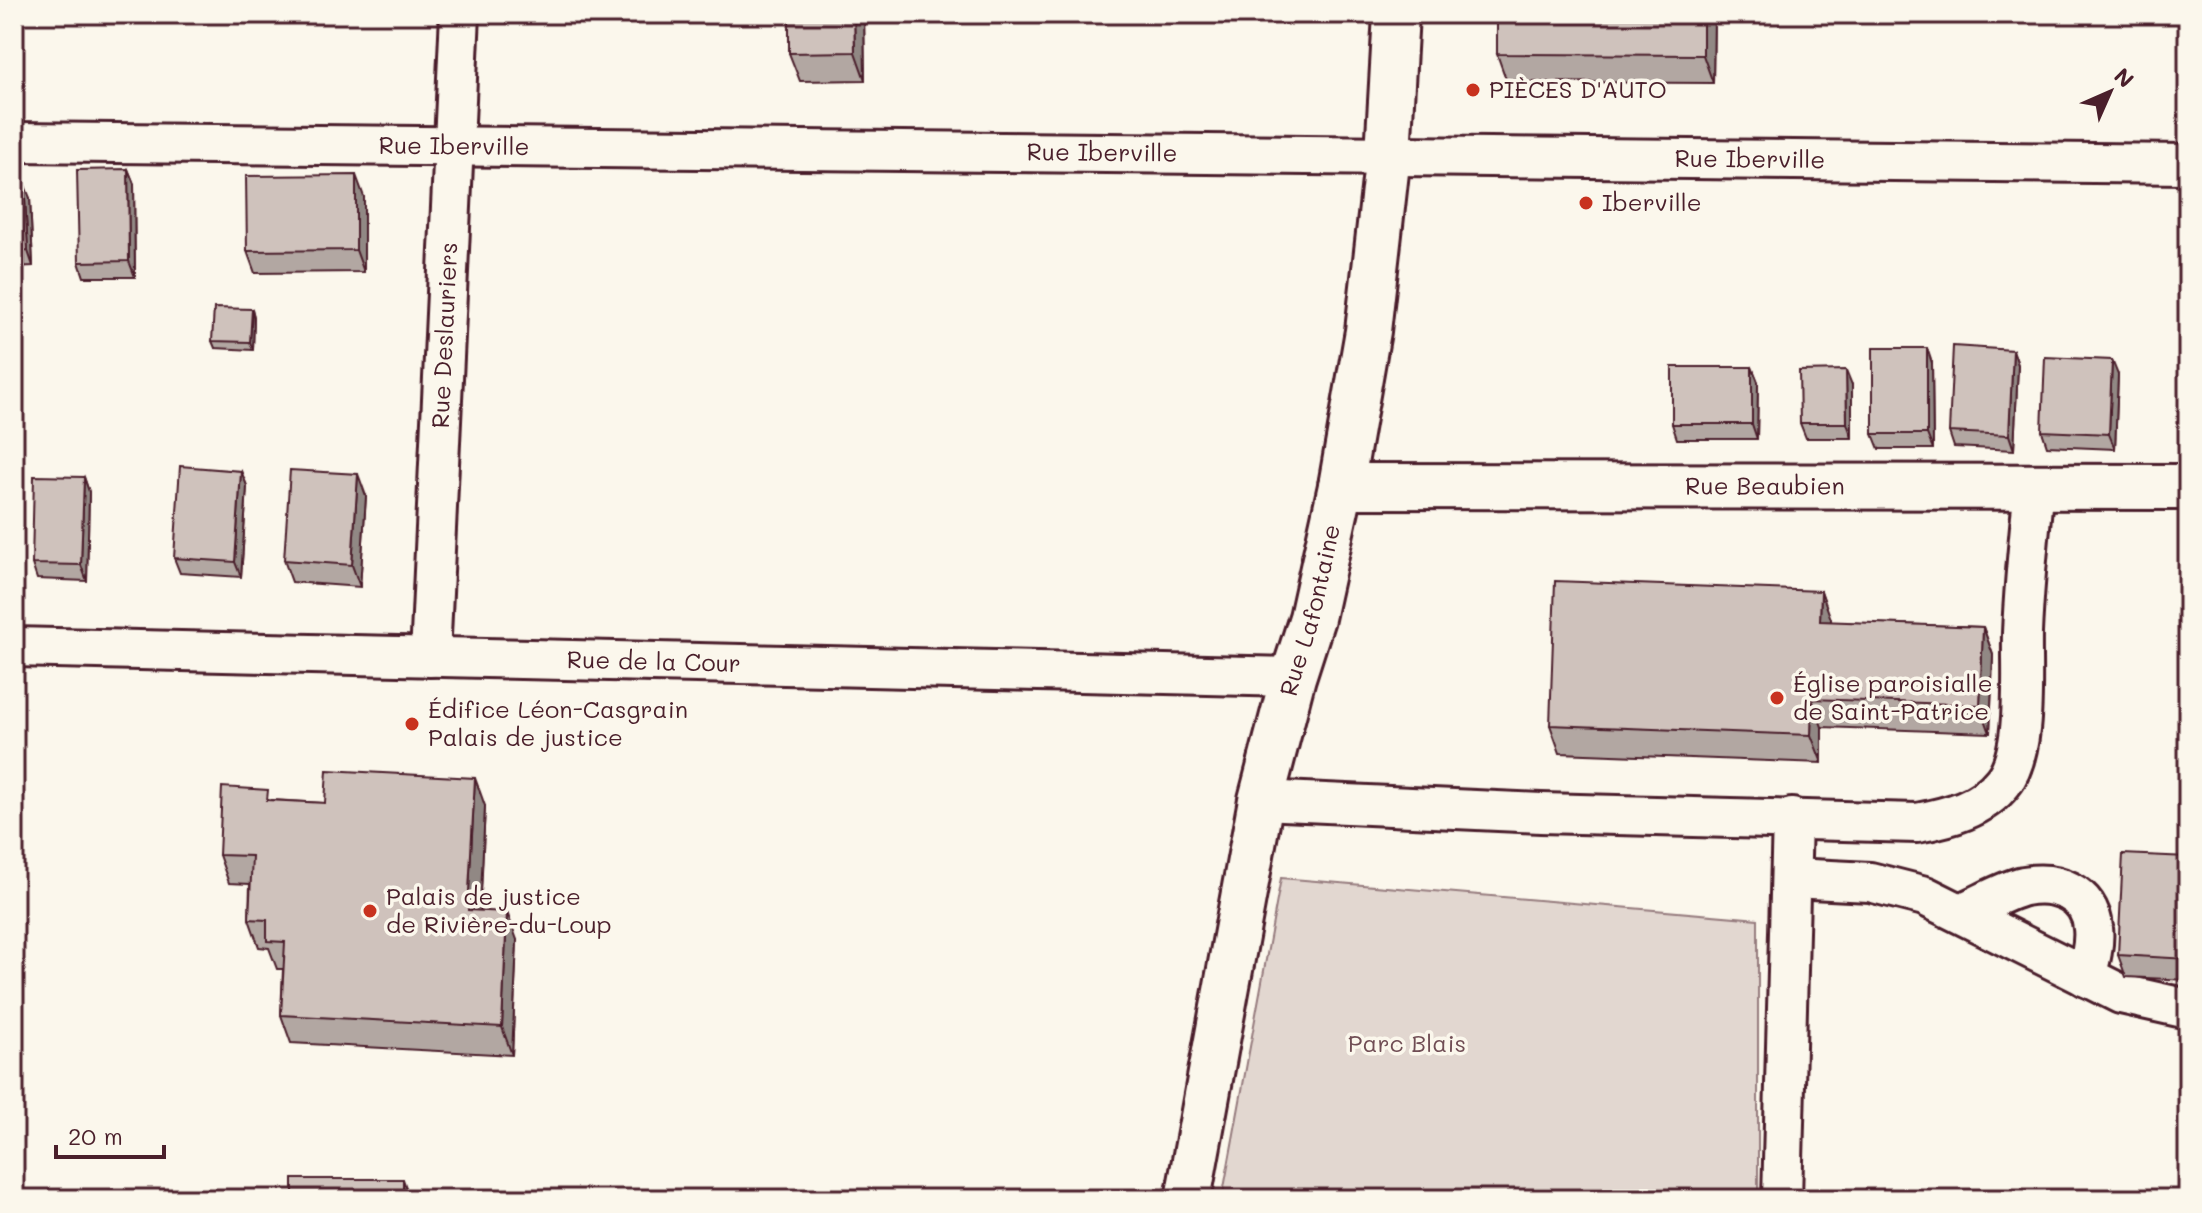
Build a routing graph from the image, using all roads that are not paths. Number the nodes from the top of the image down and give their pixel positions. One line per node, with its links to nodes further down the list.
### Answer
1 (460, 14): 4 (street, Rue Deslauriers)
2 (1396, 14): 5 (main road, Rue Lafontaine)
3 (14, 142): 4 (street, Rue Iberville)
4 (452, 149): 5 (street, Rue Iberville); 11 (street, Rue Deslauriers)
5 (1388, 154): 6 (street, Rue Iberville); 7 (main road, Rue Lafontaine)
6 (2188, 164)
7 (1341, 486): 8 (main road, Rue Beaubien); 12 (main road, Rue Lafontaine)
8 (2034, 486): 9 (main road, Rue Beaubien); 14 (street)
9 (2188, 487)
10 (14, 647): 11 (street, Rue de la Cour)
11 (430, 657): 12 (street, Rue de la Cour)
12 (1293, 677): 13 (main road, Rue Lafontaine)
13 (1261, 800): 14 (street); 19 (main road, Rue Lafontaine)
14 (1792, 818): 15 (street)
15 (1791, 878): 16 (street); 20 (street)
16 (1961, 913): 17 (street); 17 (street)
17 (2086, 977): 18 (street)
18 (2188, 1009)
19 (1188, 1199)
20 (1782, 1199)

